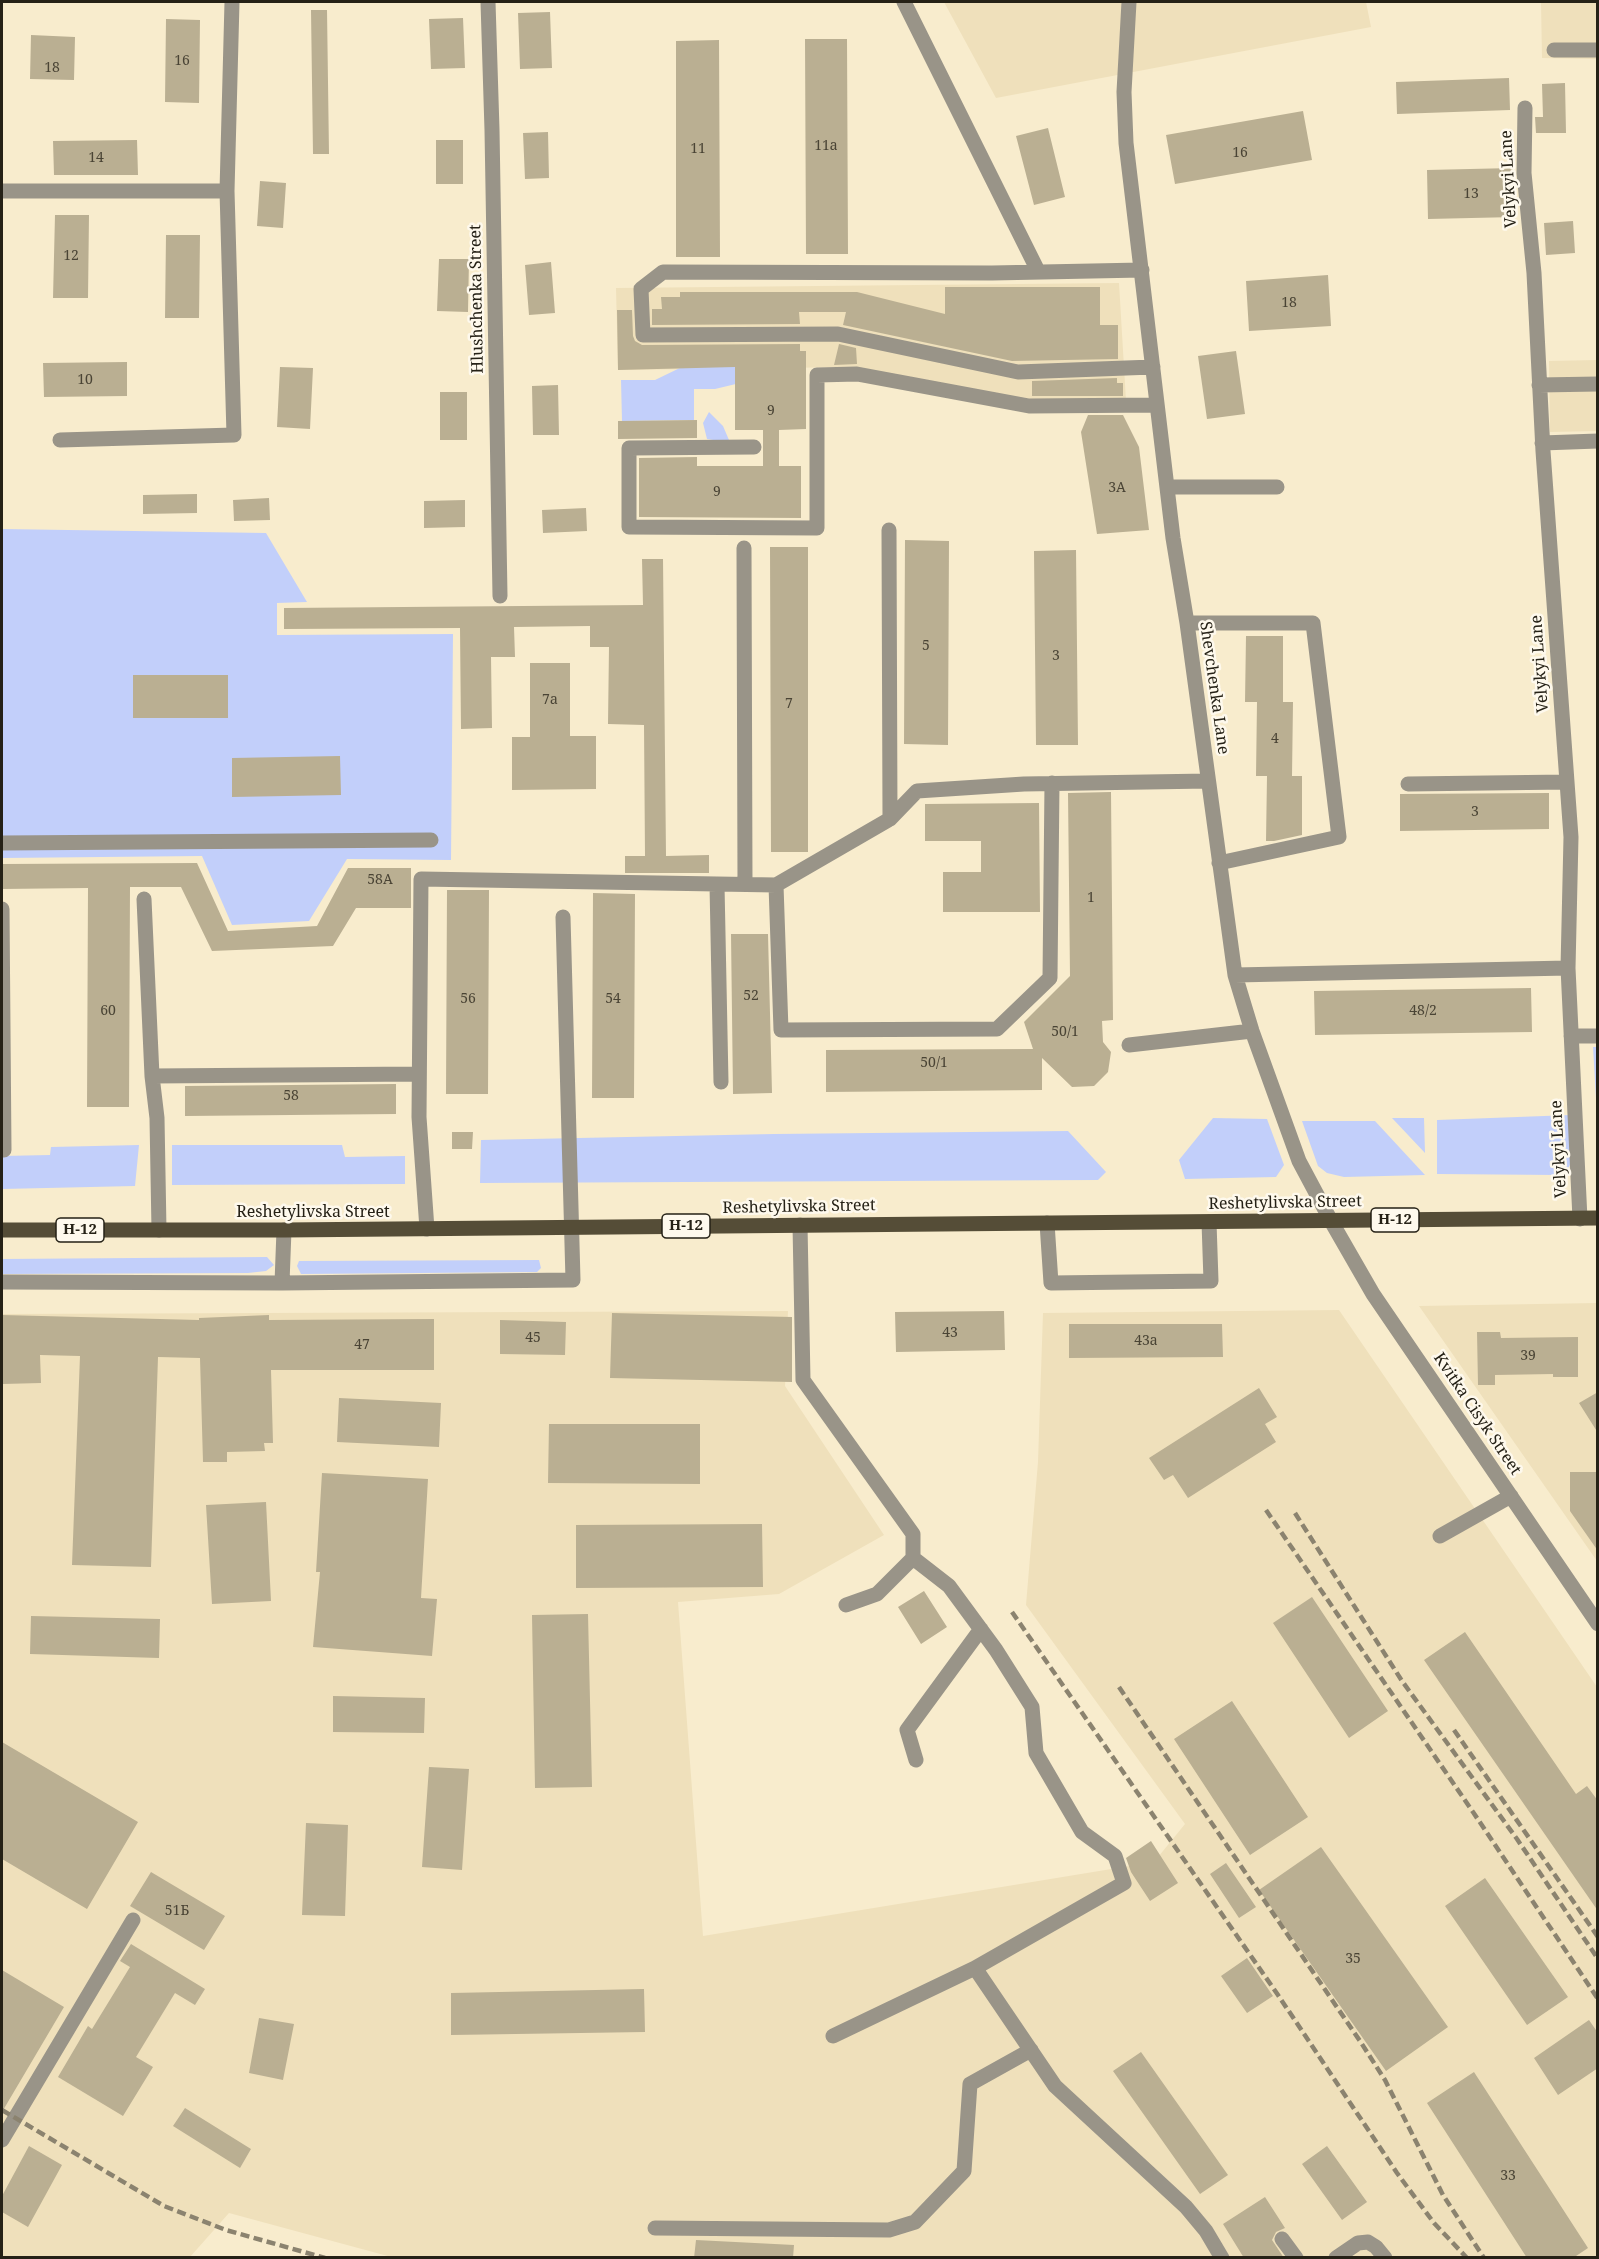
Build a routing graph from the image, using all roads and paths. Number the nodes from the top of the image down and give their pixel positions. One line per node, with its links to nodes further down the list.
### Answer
1 (232, 2): 9 (street)
2 (488, 2): 24 (street, Hlushchenka Street)
3 (904, 2): 11 (street)
4 (1129, 2): 10 (street, Shevchenka Lane)
5 (1554, 50): 6 (street)
6 (1598, 50)
7 (1525, 108): 14 (street, Velykyi Lane)
8 (2, 190): 9 (street)
9 (227, 191): 16 (street)
10 (1142, 270): 11 (street); 12 (street, Shevchenka Lane)
11 (1038, 271): 12 (street)
12 (1153, 368): 15 (street, Shevchenka Lane)
13 (1598, 384): 14 (street)
14 (1539, 385): 18 (street, Velykyi Lane)
15 (1157, 405): 19 (street); 20 (street, Shevchenka Lane)
16 (60, 440)
17 (1598, 441): 18 (street)
18 (1542, 442): 27 (street, Velykyi Lane)
19 (754, 447)
20 (1167, 487): 21 (street); 25 (street, Shevchenka Lane)
21 (1277, 487)
22 (889, 530): 30 (street)
23 (744, 548): 34 (street)
24 (500, 596)
25 (1187, 623): 26 (street, Shevchenka Lane); 33 (street)
26 (1208, 781): 28 (street); 33 (street, Shevchenka Lane)
27 (1567, 782): 29 (street); 40 (street, Velykyi Lane)
28 (1052, 783): 30 (street); 36 (street)
29 (1408, 784)
30 (890, 819): 36 (street)
31 (431, 840): 32 (street)
32 (2, 843)
33 (1220, 863): 41 (street, Shevchenka Lane)
34 (745, 884): 35 (street); 36 (street)
35 (717, 885): 46 (street); 48 (street)
36 (776, 885)
37 (144, 899): 47 (street)
38 (2, 909): 49 (street)
39 (563, 916): 56 (street)
40 (1568, 968): 41 (street); 43 (street, Velykyi Lane)
41 (1235, 975): 42 (street, Shevchenka Lane)
42 (1252, 1032): 45 (street); 52 (street, Shevchenka Lane)
43 (1571, 1036): 44 (street); 51 (street, Velykyi Lane)
44 (1598, 1036)
45 (1129, 1044)
46 (419, 1074): 47 (street); 57 (street)
47 (152, 1076): 59 (street)
48 (721, 1082)
49 (2, 1150)
50 (1598, 1218): 51 (main road, Reshetylivska Street / Н-12)
51 (1580, 1219): 52 (main road, Reshetylivska Street / Н-12)
52 (1331, 1221): 53 (main road, Reshetylivska Street / Н-12); 63 (street, Kvitka Cisyk Street)
53 (1209, 1222): 54 (main road, Reshetylivska Street / Н-12); 54 (street)
54 (1047, 1223): 55 (main road, Reshetylivska Street / Н-12)
55 (800, 1225): 56 (main road, Reshetylivska Street / Н-12); 65 (street)
56 (571, 1227): 57 (main road, Reshetylivska Street / Н-12); 62 (street)
57 (427, 1229): 60 (main road, Reshetylivska Street / Н-12)
58 (2, 1230): 59 (main road, Reshetylivska Street / Н-12)
59 (159, 1230): 60 (main road, Reshetylivska Street / Н-12)
60 (284, 1230): 62 (street)
61 (2, 1282): 62 (street)
62 (282, 1283)
63 (1511, 1496): 64 (street); 67 (street, Kvitka Cisyk Street)
64 (1440, 1536)
65 (913, 1558): 66 (street); 68 (street)
66 (846, 1605)
67 (1598, 1624)
68 (981, 1629): 69 (street); 71 (street)
69 (916, 1760)
70 (133, 1920): 74 (street)
71 (975, 1968): 72 (street); 73 (street)
72 (833, 2036)
73 (1031, 2050): 75 (street); 77 (street)
74 (2, 2140)
75 (655, 2228)
76 (1282, 2239): 78 (street)
77 (1222, 2258)
78 (1296, 2258)
79 (1336, 2258): 80 (street)
80 (1385, 2258)

